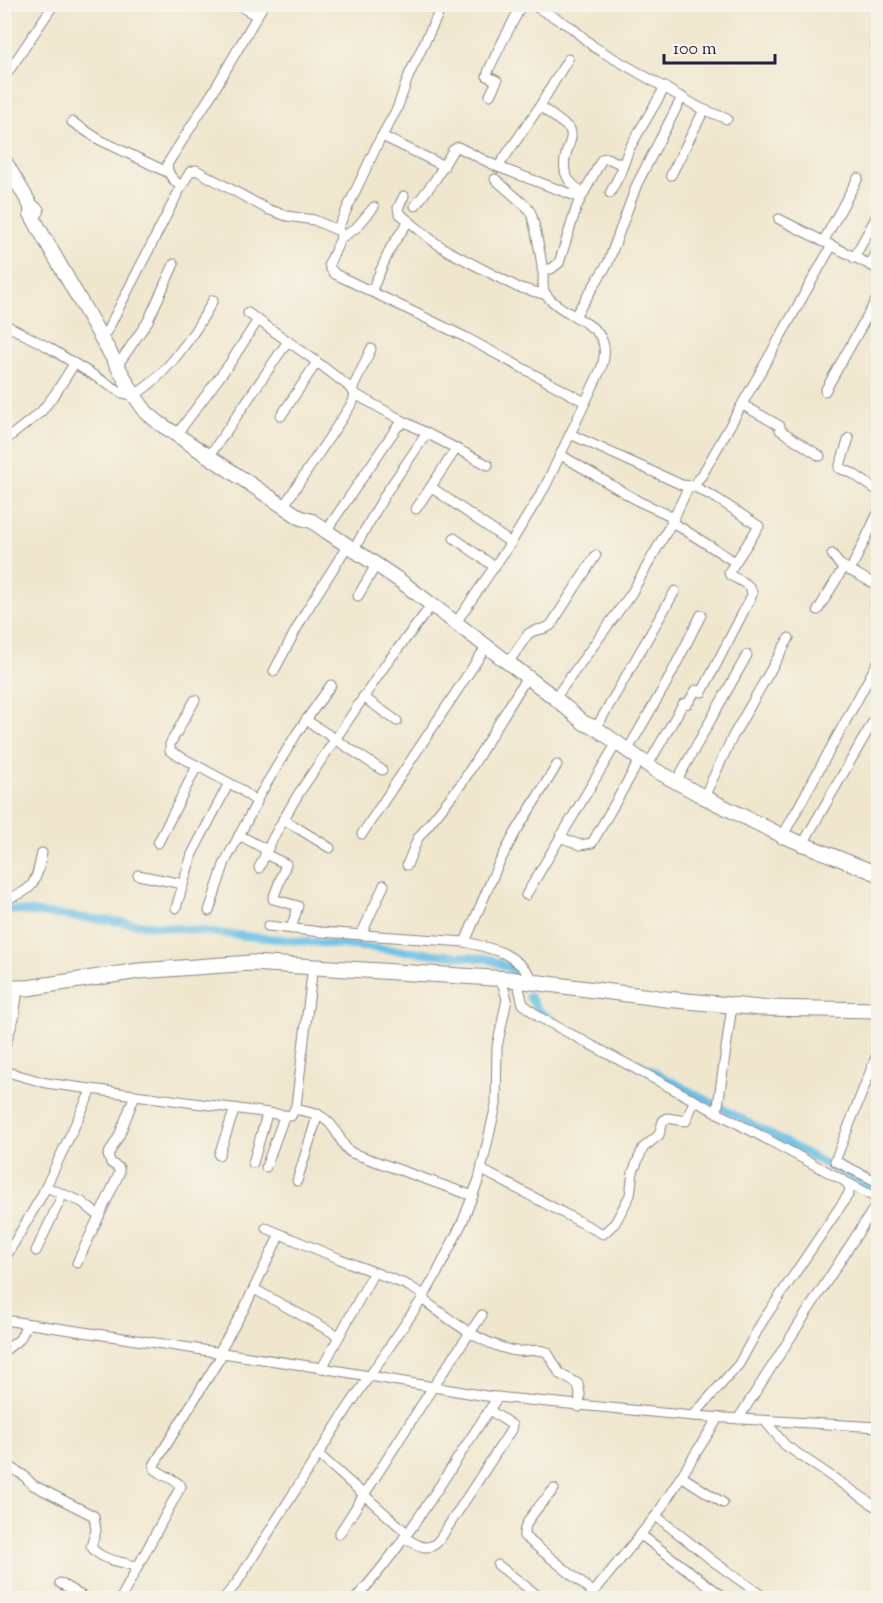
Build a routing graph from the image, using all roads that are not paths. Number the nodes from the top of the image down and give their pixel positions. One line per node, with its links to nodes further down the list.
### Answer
1 (54, 4): 9 (street)
2 (236, 4): 7 (street)
3 (264, 4): 7 (street)
4 (443, 4): 17 (street)
5 (522, 4): 11 (street)
6 (531, 4): 10 (street)
7 (257, 16): 22 (street)
8 (568, 59): 13 (street)
9 (4, 78)
10 (665, 87): 12 (street); 19 (street)
11 (490, 95)
12 (682, 98): 14 (street); 48 (street)
13 (540, 106): 21 (street); 29 (street)
14 (704, 110): 15 (street); 23 (street)
15 (727, 119)
16 (72, 122): 22 (street)
17 (382, 136): 20 (street); 36 (street)
18 (4, 160): 30 (main road)
19 (623, 165): 27 (street); 29 (street)
20 (444, 166): 21 (street); 31 (street)
21 (498, 167): 29 (street)
22 (169, 173): 26 (street)
23 (670, 175)
24 (858, 178): 37 (street)
25 (495, 179): 42 (street)
26 (181, 187): 36 (street); 51 (street)
27 (610, 193)
28 (404, 196): 35 (street)
29 (582, 196): 42 (street)
30 (31, 206): 51 (main road); 59 (main road)
31 (415, 206)
32 (374, 207): 36 (street)
33 (879, 214): 39 (street)
34 (779, 219): 37 (street)
35 (408, 222): 43 (street); 44 (street)
36 (339, 234): 43 (street)
37 (827, 244): 39 (street); 61 (street)
38 (879, 249): 41 (street)
39 (854, 258): 41 (street)
40 (174, 264): 54 (street)
41 (874, 267)
42 (542, 269): 44 (street)
43 (371, 292): 60 (street)
44 (547, 295): 48 (street)
45 (879, 297): 57 (street)
46 (213, 300): 59 (street)
47 (248, 313): 49 (street)
48 (575, 316): 60 (street)
49 (258, 320): 52 (street); 64 (street)
50 (4, 324): 56 (street)
51 (107, 331): 54 (main road)
52 (288, 340): 55 (street); 70 (street)
53 (370, 349): 58 (street)
54 (122, 359): 59 (main road)
55 (317, 362): 58 (street); 62 (street)
56 (74, 364): 59 (street); 68 (street)
57 (825, 391)
58 (354, 392): 63 (street); 77 (street)
59 (136, 393): 64 (main road); 80 (main road)
60 (585, 402): 66 (street)
61 (743, 405): 72 (street); 74 (street)
62 (281, 416)
63 (405, 422): 65 (street); 82 (street)
64 (180, 430): 70 (main road)
65 (427, 433): 69 (street); 85 (street)
66 (570, 434): 71 (street); 74 (street)
67 (849, 438): 76 (street)
68 (4, 441)
69 (456, 448): 73 (street); 75 (street)
70 (212, 452): 77 (main road)
71 (561, 454): 81 (street); 84 (street)
72 (820, 456)
73 (488, 465)
74 (691, 486): 81 (street); 88 (street)
75 (431, 487): 78 (street); 84 (street)
76 (879, 491)
77 (287, 501): 80 (main road)
78 (416, 509)
79 (879, 513): 91 (street)
80 (312, 522): 82 (main road)
81 (672, 522): 88 (street); 108 (street)
82 (326, 531): 85 (main road)
83 (454, 538): 90 (street)
84 (511, 543): 90 (street)
85 (351, 547): 89 (main road); 104 (street)
86 (832, 554): 91 (street)
87 (596, 555): 103 (street)
88 (735, 561): 117 (street)
89 (376, 565): 94 (street); 95 (main road)
90 (495, 567): 98 (street)
91 (847, 569): 92 (street); 96 (street)
92 (879, 586)
93 (675, 591): 113 (street)
94 (358, 596)
95 (432, 605): 98 (main road); 107 (street)
96 (818, 610)
97 (701, 615): 115 (street)
98 (455, 624): 100 (main road)
99 (789, 638): 122 (street)
100 (486, 647): 103 (main road); 125 (street)
101 (747, 655): 120 (street)
102 (879, 662): 128 (street)
103 (508, 663): 105 (main road)
104 (274, 671)
105 (527, 677): 108 (main road); 134 (street)
106 (331, 685): 111 (street)
107 (363, 697): 112 (street); 114 (street)
108 (555, 698): 113 (main road)
109 (195, 700): 118 (street)
110 (879, 713): 130 (street)
111 (306, 720): 114 (street); 123 (street)
112 (397, 721)
113 (590, 726): 115 (main road)
114 (335, 740): 119 (street); 124 (street)
115 (620, 750): 117 (main road); 127 (street)
116 (557, 765): 148 (street)
117 (642, 765): 120 (main road); 127 (street); 128 (main road)
118 (197, 766): 121 (street); 129 (street)
119 (382, 770)
120 (676, 782): 122 (main road)
121 (229, 783): 123 (street); 139 (street)
122 (704, 797): 128 (main road)
123 (256, 801): 126 (street)
124 (283, 819): 131 (street); 132 (street)
125 (362, 834)
126 (239, 835): 132 (street); 144 (street)
127 (560, 837): 141 (street)
128 (781, 838): 130 (main road)
129 (158, 843)
130 (801, 847): 136 (main road); 138 (main road)
131 (330, 848)
132 (266, 852): 135 (street); 146 (street)
133 (42, 853): 142 (street)
134 (408, 865)
135 (259, 868)
136 (879, 874)
137 (138, 875): 139 (street)
138 (879, 880)
139 (183, 884): 143 (street)
140 (384, 885): 147 (street)
141 (526, 895)
142 (4, 899)
143 (176, 908)
144 (209, 911)
145 (268, 926): 146 (street)
146 (291, 928): 147 (street)
147 (361, 935): 148 (street)
148 (465, 942): 150 (street)
149 (312, 974): 151 (highway); 152 (highway); 164 (street)
150 (535, 981): 151 (highway); 154 (highway)
151 (508, 985): 152 (highway); 155 (highway); 162 (street); 173 (street)
152 (11, 992): 157 (street)
153 (879, 1010): 154 (highway)
154 (760, 1011): 155 (highway); 156 (highway)
155 (732, 1013): 165 (street)
156 (879, 1017)
157 (4, 1049)
158 (879, 1052): 170 (street)
159 (4, 1071): 160 (street)
160 (92, 1089): 161 (street); 178 (street)
161 (135, 1095): 163 (street); 182 (street)
162 (694, 1101): 165 (street); 173 (street)
163 (235, 1108): 166 (street); 169 (street)
164 (295, 1109): 167 (street); 168 (street)
165 (718, 1110): 174 (street)
166 (267, 1114): 168 (street); 171 (street)
167 (318, 1114): 176 (street); 180 (street)
168 (284, 1117): 172 (street)
169 (219, 1155)
170 (836, 1161): 174 (street); 175 (street)
171 (253, 1163)
172 (266, 1167)
173 (482, 1170): 180 (street)
174 (830, 1173): 177 (street)
175 (878, 1180)
176 (297, 1181)
177 (846, 1182): 181 (street); 204 (street)
178 (46, 1188): 179 (street); 186 (street)
179 (63, 1194): 182 (street); 185 (street)
180 (473, 1196): 190 (street)
181 (879, 1201): 206 (street)
182 (99, 1216): 187 (street)
183 (266, 1228): 184 (street)
184 (280, 1234): 188 (street); 189 (street)
185 (36, 1251)
186 (4, 1260)
187 (77, 1263)
188 (374, 1272): 190 (street); 195 (street)
189 (254, 1289): 195 (street); 197 (street)
190 (423, 1297): 194 (street); 199 (street)
191 (482, 1315): 194 (street)
192 (4, 1320): 193 (street)
193 (27, 1324): 196 (street); 197 (street)
194 (470, 1334): 200 (street); 202 (street)
195 (339, 1336): 198 (street)
196 (4, 1351)
197 (221, 1353): 198 (street); 221 (street)
198 (322, 1368): 199 (street)
199 (369, 1376): 200 (street); 209 (street)
200 (433, 1387): 201 (street); 213 (street)
201 (498, 1397): 202 (street); 203 (street)
202 (579, 1407): 204 (street)
203 (489, 1410): 218 (street); 218 (street)
204 (693, 1416): 205 (street)
205 (718, 1418): 206 (street); 211 (street)
206 (738, 1419): 207 (street)
207 (765, 1421): 208 (street); 215 (street)
208 (879, 1427)
209 (318, 1454): 213 (street); 229 (street)
210 (4, 1463): 221 (street)
211 (681, 1476): 214 (street); 216 (street)
212 (554, 1489): 223 (street)
213 (364, 1494): 217 (street); 218 (street)
214 (723, 1503)
215 (879, 1508)
216 (656, 1516): 219 (street); 230 (street)
217 (339, 1534)
218 (405, 1535): 226 (street)
219 (641, 1535): 223 (street); 225 (street)
220 (498, 1564): 224 (street)
221 (137, 1567): 228 (street)
222 (60, 1583): 227 (street)
223 (591, 1596)
224 (537, 1597)
225 (721, 1597)
226 (358, 1598)
227 (85, 1599)
228 (121, 1599)
229 (224, 1599)
230 (765, 1599)

